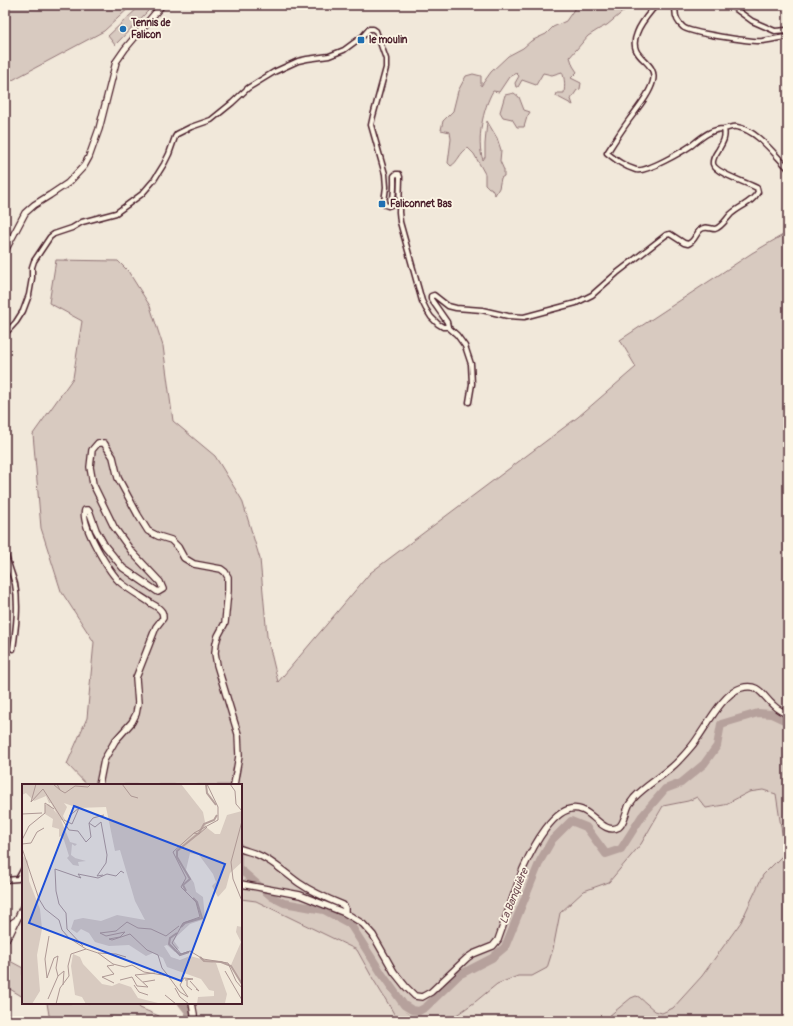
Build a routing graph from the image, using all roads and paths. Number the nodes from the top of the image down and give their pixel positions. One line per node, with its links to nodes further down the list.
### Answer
1 (162, 5): 9 (street)
2 (656, 5): 7 (street)
3 (676, 5): 6 (street)
4 (730, 5): 5 (street)
5 (788, 31)
6 (788, 34)
7 (724, 129): 8 (street); 10 (street)
8 (788, 168)
9 (5, 251)
10 (448, 327): 11 (street); 12 (street)
11 (5, 334)
12 (469, 402)
13 (5, 551): 14 (street)
14 (14, 649)
15 (788, 714): 23 (street)
16 (99, 784): 17 (street)
17 (234, 784)
18 (242, 849): 23 (street)
19 (22, 872): 20 (street)
20 (5, 880)
21 (243, 884): 23 (street)
22 (22, 909): 24 (street)
23 (345, 913)
24 (18, 917): 25 (street); 26 (street)
25 (6, 925): 26 (street)
26 (7, 934): 27 (street)
27 (5, 942)
28 (192, 1004): 29 (street)
29 (194, 1021)

